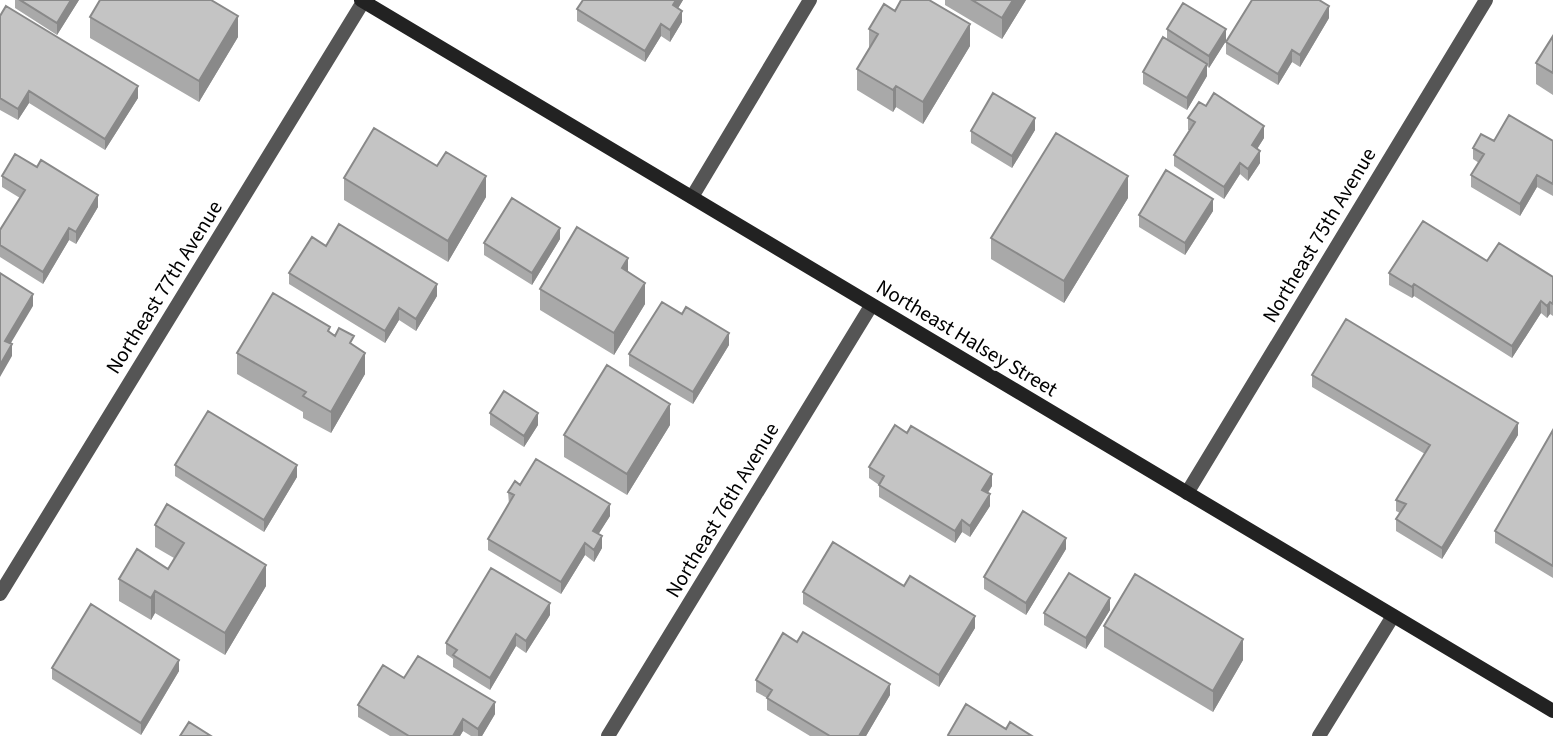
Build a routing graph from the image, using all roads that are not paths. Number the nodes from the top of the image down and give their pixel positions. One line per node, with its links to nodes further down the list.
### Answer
1 (810, 0): 4 (street)
2 (1486, 0): 6 (street, Northeast 75th Avenue)
3 (362, 1): 4 (main road, Northeast Halsey Street); 7 (street, Northeast 77th Avenue)
4 (692, 197): 5 (main road, Northeast Halsey Street)
5 (871, 306): 6 (main road, Northeast Halsey Street); 10 (street, Northeast 76th Avenue)
6 (1187, 493): 8 (main road, Northeast Halsey Street)
7 (0, 594)
8 (1393, 616): 9 (main road, Northeast Halsey Street); 11 (street)
9 (1553, 711)
10 (608, 736)
11 (1319, 736)

